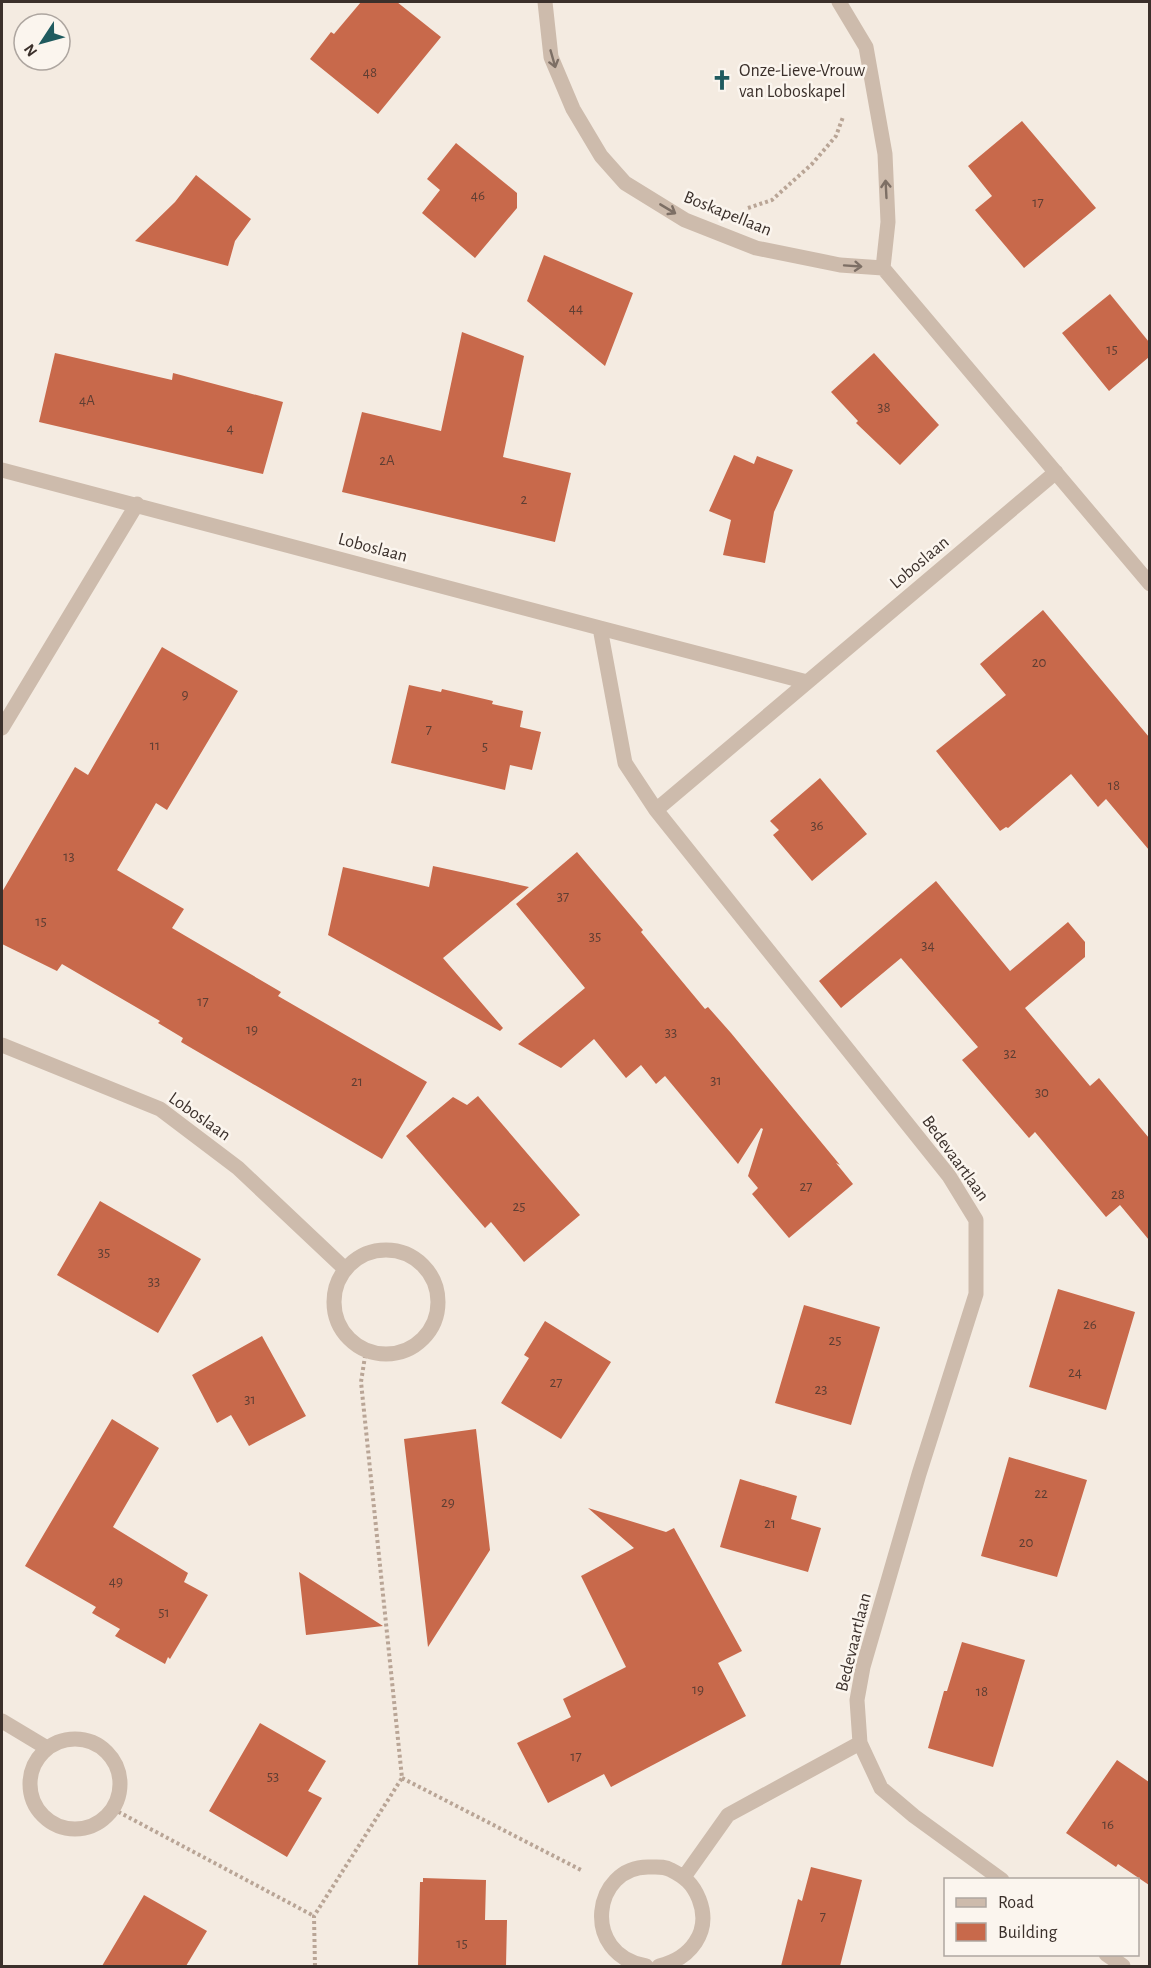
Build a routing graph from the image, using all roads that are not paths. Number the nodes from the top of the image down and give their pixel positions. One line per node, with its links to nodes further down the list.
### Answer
1 (545, 2): 3 (street, Boskapellaan, one-way to 3)
2 (839, 2): 3 (street, one-way to 2)
3 (883, 268): 5 (street)
4 (2, 470): 6 (street, Loboslaan)
5 (1056, 472): 7 (street); 9 (street, Loboslaan)
6 (137, 504): 8 (street, Loboslaan); 10 (street)
7 (1149, 584)
8 (600, 628): 9 (street, Loboslaan); 11 (street)
9 (807, 682): 11 (street, Loboslaan)
10 (2, 728)
11 (657, 810): 15 (street, Bedevaartlaan)
12 (2, 1045): 13 (street, Loboslaan)
13 (345, 1269): 13 (street)
14 (2, 1721): 16 (street)
15 (860, 1743): 17 (street); 18 (street, Bedevaartlaan)
16 (47, 1748): 16 (street)
17 (684, 1877): 20 (street); 21 (street)
18 (999, 1878)
19 (1109, 1956): 22 (street)
20 (646, 1966)
21 (658, 1966)
22 (1123, 1966)

